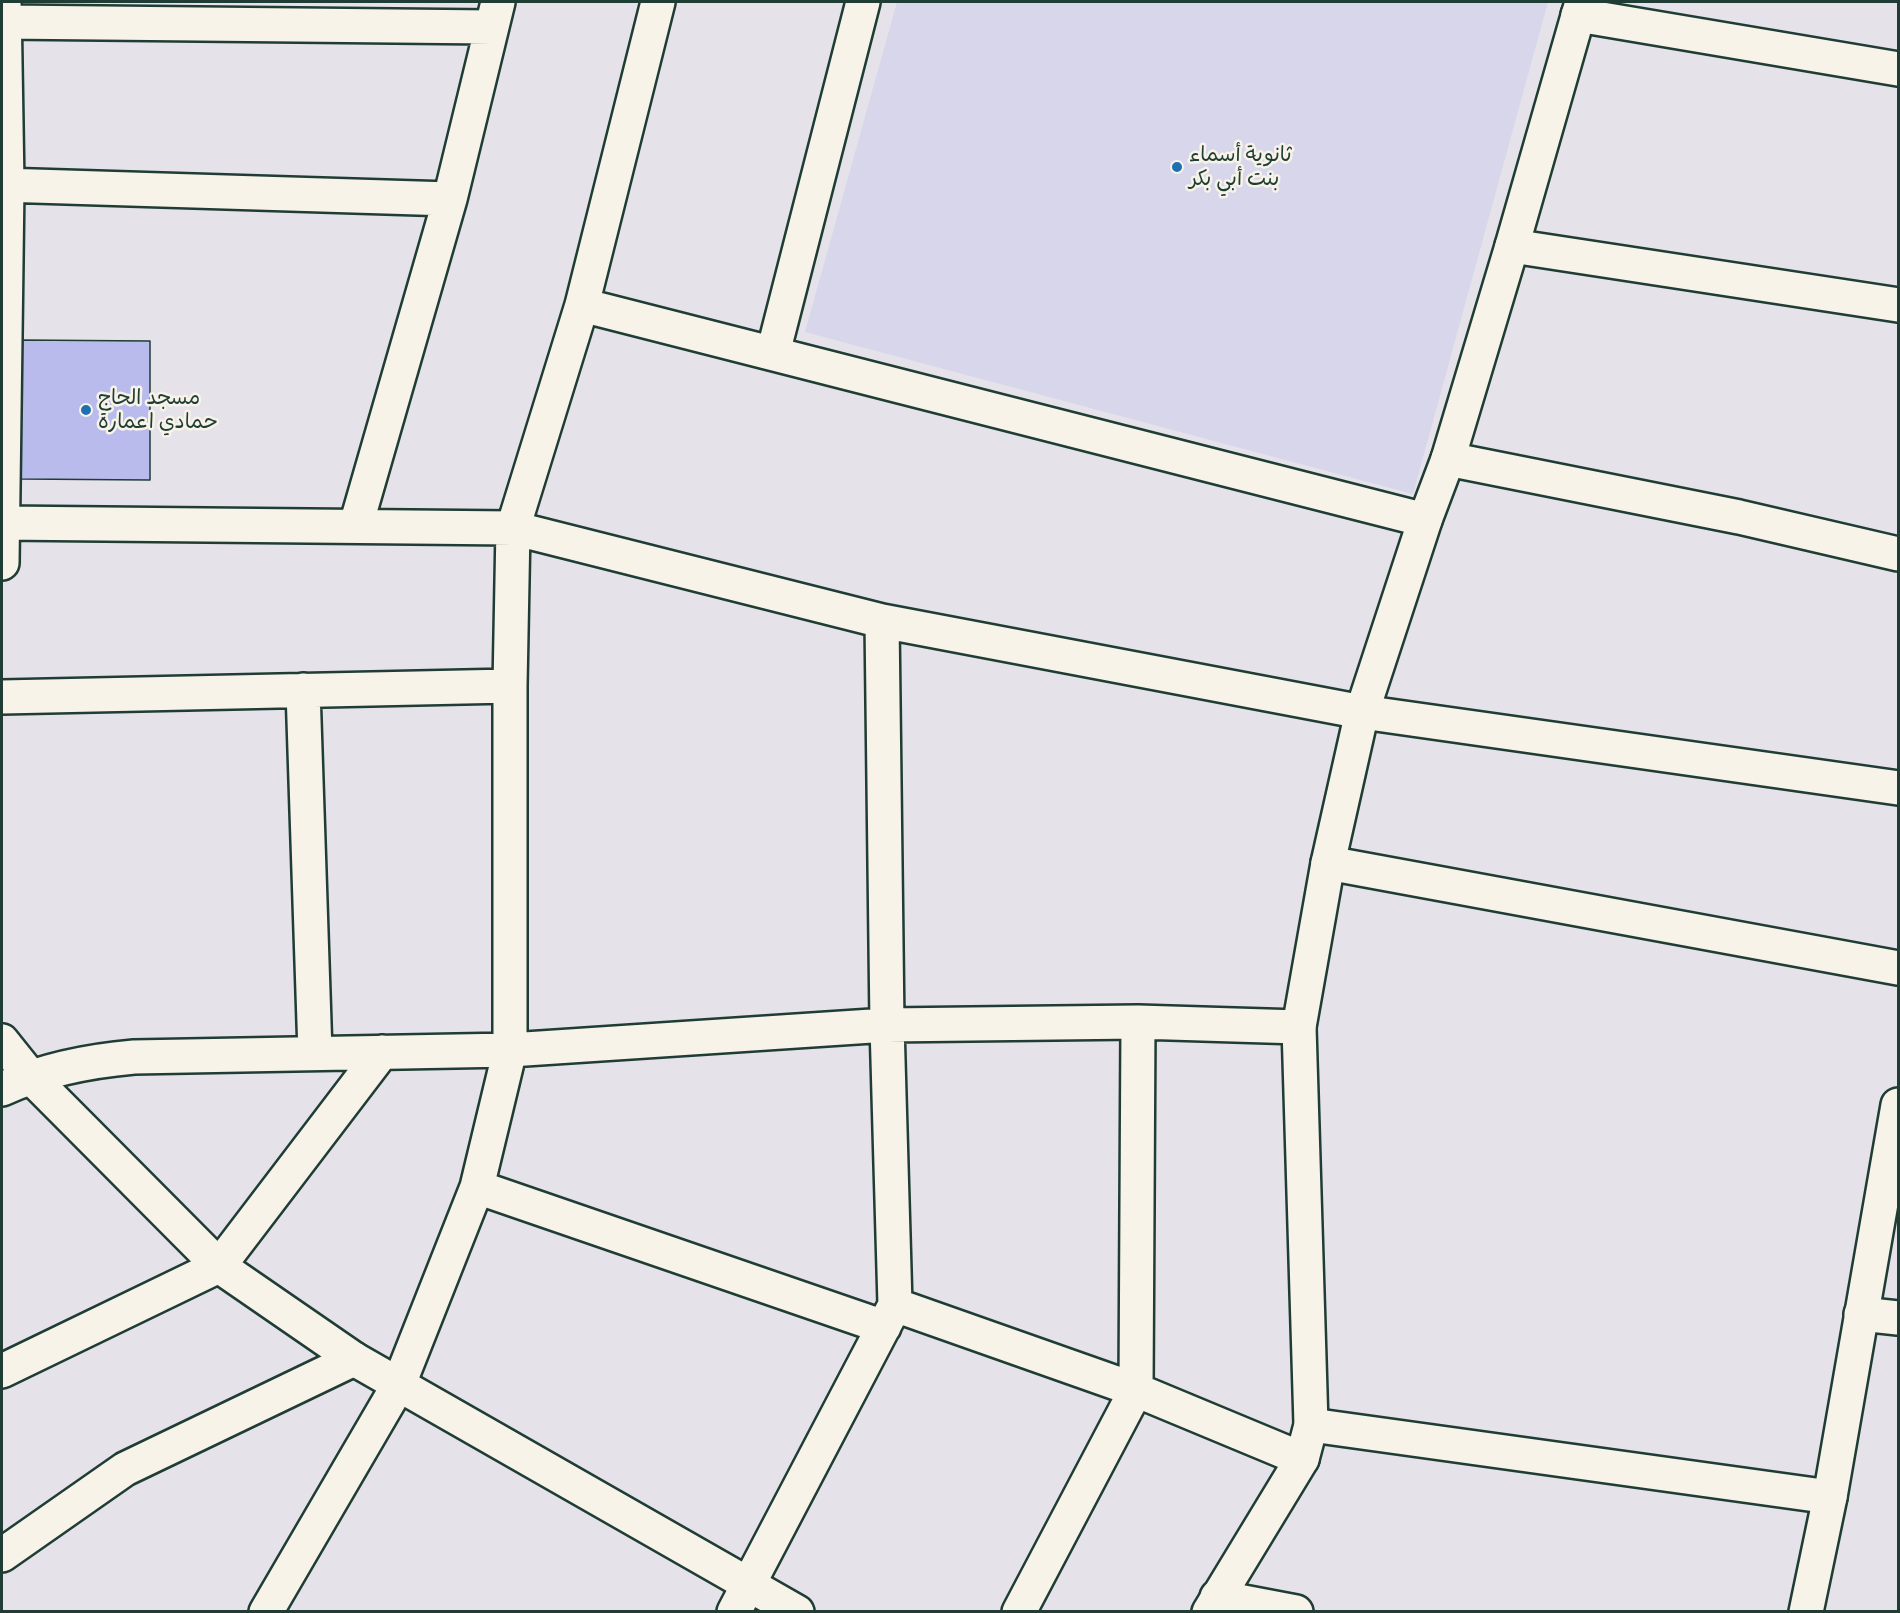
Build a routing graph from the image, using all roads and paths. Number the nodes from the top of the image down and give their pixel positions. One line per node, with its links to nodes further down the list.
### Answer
1 (658, 2): 10 (street)
2 (863, 2): 12 (street)
3 (1580, 8): 6 (street); 9 (street)
4 (4, 12): 5 (street); 7 (street)
5 (495, 14): 8 (street)
6 (1899, 69)
7 (4, 185): 8 (street); 13 (street)
8 (450, 199): 17 (street)
9 (1512, 246): 11 (street); 14 (street)
10 (582, 305): 12 (street); 18 (street)
11 (1899, 305)
12 (773, 353): 15 (street)
13 (3, 358): 16 (street)
14 (1448, 459): 15 (street); 19 (street)
15 (1425, 520): 25 (street)
16 (2, 523): 17 (street); 20 (street)
17 (356, 525): 18 (street)
18 (513, 528): 21 (street); 22 (street)
19 (1899, 554)
20 (2, 563)
21 (882, 621): 25 (street); 30 (street)
22 (510, 687): 23 (street); 33 (street)
23 (303, 690): 24 (street); 35 (street)
24 (2, 697)
25 (1362, 712): 26 (street); 27 (street)
26 (1899, 788)
27 (1328, 863): 28 (street); 31 (street)
28 (1899, 968)
29 (1138, 1022): 30 (street); 31 (street); 46 (street)
30 (887, 1025): 33 (street); 41 (street)
31 (1299, 1027): 47 (street)
32 (2, 1041): 36 (street)
33 (510, 1050): 34 (street); 38 (street)
34 (382, 1052): 35 (street); 39 (street)
35 (315, 1053): 36 (street)
36 (16, 1083): 39 (street)
37 (1899, 1105): 40 (street)
38 (477, 1187): 41 (street); 45 (street)
39 (219, 1266): 43 (street); 44 (street)
40 (1861, 1314): 42 (street); 49 (street)
41 (890, 1316): 46 (street); 51 (street)
42 (1899, 1318)
43 (354, 1359): 45 (street); 50 (street)
44 (2, 1371)
45 (399, 1384): 51 (street); 53 (street)
46 (1136, 1390): 48 (street); 55 (street)
47 (1311, 1425): 48 (street); 49 (street)
48 (1302, 1459): 52 (street)
49 (1830, 1497): 57 (street)
50 (2, 1556)
51 (741, 1598): 54 (street)
52 (1213, 1604): 56 (street)
53 (266, 1611)
54 (796, 1611)
55 (1019, 1611)
56 (1296, 1611)
57 (1806, 1611)

